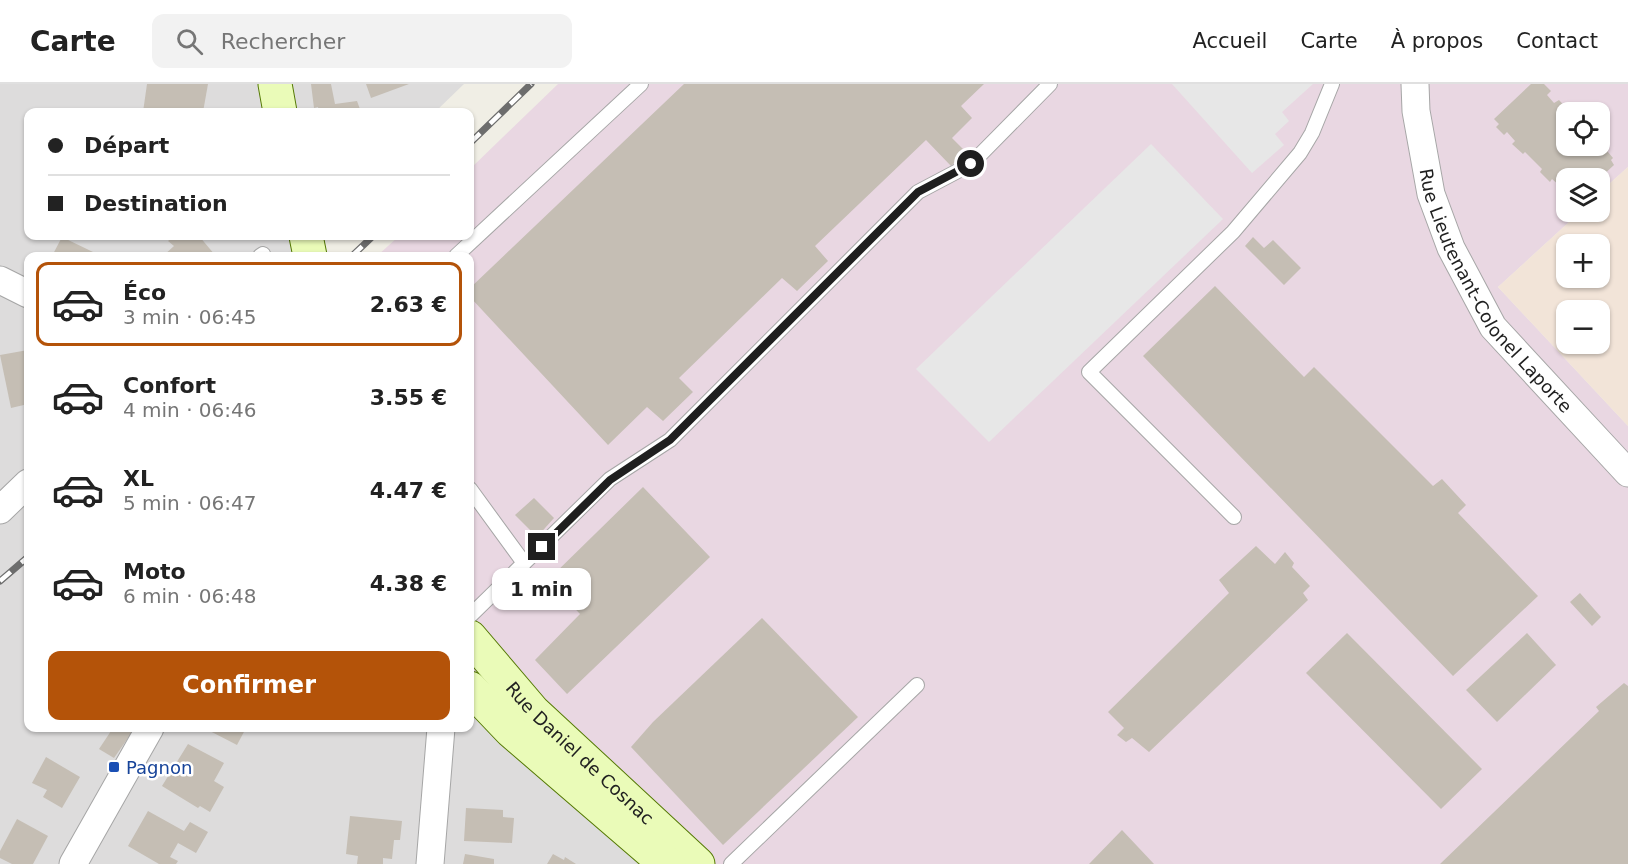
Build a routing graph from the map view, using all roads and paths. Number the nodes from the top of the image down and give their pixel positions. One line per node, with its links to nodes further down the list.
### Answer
1 (275, 84): 6 (street)
2 (641, 84): 7 (lane)
3 (1050, 84): 17 (lane)
4 (1332, 84): 16 (lane)
5 (1415, 84): 12 (street, Rue Lieutenant-Colonel Laporte)
6 (279, 108)
7 (474, 239)
8 (473, 240): 9 (lane)
9 (460, 252)
10 (0, 280): 11 (street)
11 (24, 292)
12 (1628, 473)
13 (24, 487): 15 (street)
14 (474, 494): 17 (lane)
15 (0, 510)
16 (1234, 517)
17 (524, 563): 18 (lane)
18 (474, 628)
19 (474, 636): 24 (street, Rue Daniel de Cosnac)
20 (918, 686): 28 (lane)
21 (474, 688): 24 (street)
22 (148, 732): 25 (street)
23 (441, 732): 26 (street)
24 (671, 853): 27 (street, Rue Daniel de Cosnac)
25 (72, 864)
26 (430, 864)
27 (698, 864)
28 (731, 864)

